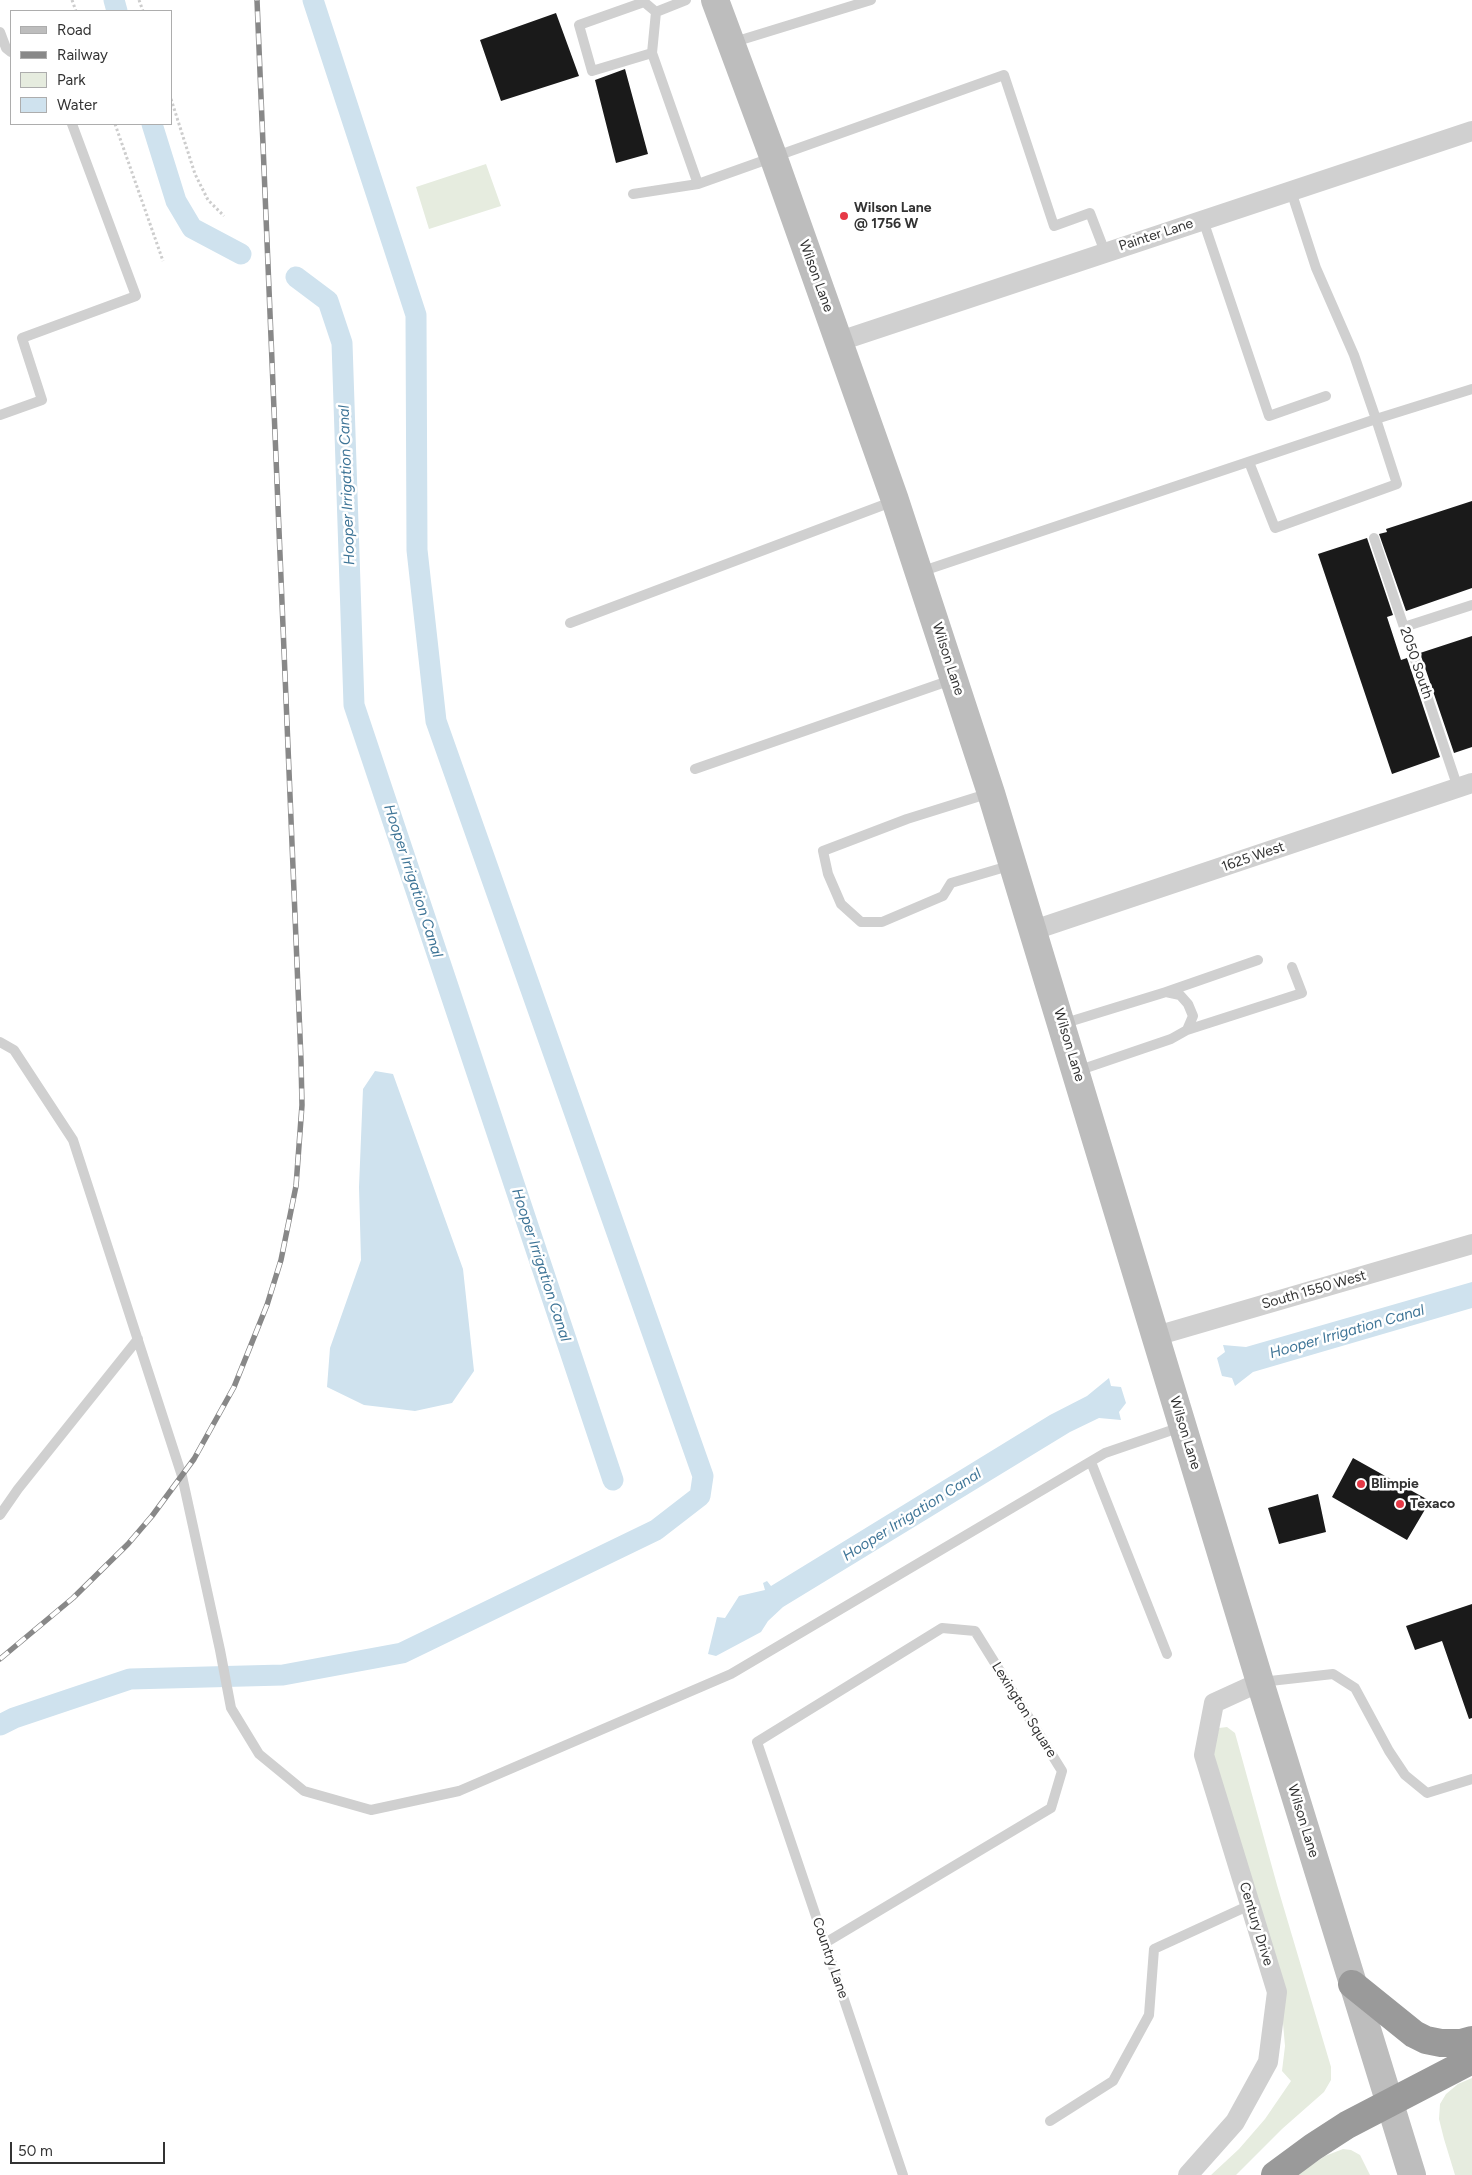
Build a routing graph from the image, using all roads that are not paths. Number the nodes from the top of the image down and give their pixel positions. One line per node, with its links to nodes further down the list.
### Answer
1 (686, 0): 4 (lane)
2 (715, 0): 6 (main road, Wilson Lane)
3 (871, 0): 6 (lane)
4 (656, 12): 8 (lane); 8 (lane)
5 (0, 32): 7 (lane)
6 (731, 42): 11 (main road, Wilson Lane)
7 (10, 51)
8 (652, 53): 12 (lane)
9 (72, 125): 20 (lane)
10 (1472, 131): 13 (street, Painter Lane)
11 (773, 156): 12 (lane); 16 (lane); 17 (main road, Wilson Lane)
12 (698, 184): 14 (lane)
13 (1291, 191): 15 (street, Painter Lane); 21 (lane)
14 (633, 194)
15 (1203, 220): 16 (street, Painter Lane); 19 (lane)
16 (1105, 252): 17 (street, Painter Lane)
17 (840, 341): 23 (main road, Wilson Lane)
18 (1472, 389): 21 (lane)
19 (1326, 396)
20 (0, 414)
21 (1376, 419): 22 (lane); 22 (lane)
22 (1249, 462): 25 (lane)
23 (895, 500): 25 (main road, Wilson Lane); 27 (lane)
24 (1374, 538): 28 (lane, 2050 South)
25 (920, 572): 29 (main road, Wilson Lane)
26 (1472, 605): 28 (lane)
27 (570, 623)
28 (1404, 627): 31 (lane, 2050 South)
29 (954, 679): 30 (lane); 32 (main road, Wilson Lane)
30 (695, 769)
31 (1465, 785): 34 (street, 1625 West)
32 (991, 793): 33 (main road, Wilson Lane); 33 (lane)
33 (1014, 864): 34 (main road, Wilson Lane)
34 (1034, 930): 38 (main road, Wilson Lane)
35 (1258, 960): 37 (lane)
36 (1292, 967): 39 (lane)
37 (1166, 992): 38 (lane); 39 (lane)
38 (1062, 1024): 41 (main road, Wilson Lane)
39 (1187, 1030): 41 (lane)
40 (0, 1042): 44 (lane)
41 (1077, 1072): 43 (main road, Wilson Lane)
42 (1472, 1244): 43 (street, South 1550 West)
43 (1156, 1336): 45 (main road, Wilson Lane)
44 (138, 1339): 46 (lane); 47 (lane)
45 (1183, 1427): 46 (lane); 49 (main road, Wilson Lane)
46 (1091, 1462): 48 (lane)
47 (0, 1515)
48 (1167, 1654)
49 (1260, 1682): 51 (lane); 52 (street, Century Drive); 54 (main road, Wilson Lane)
50 (757, 1742): 53 (lane, Country Lane); 53 (lane, Lexington Square)
51 (1472, 1779)
52 (1250, 1904): 58 (lane); 60 (street, Century Drive)
53 (825, 1943): 59 (lane, Country Lane)
54 (1352, 1984): 55 (highway); 57 (main road, Wilson Lane)
55 (1472, 2040)
56 (1472, 2060): 57 (highway)
57 (1389, 2102): 61 (highway); 62 (main road, Wilson Lane)
58 (1050, 2121)
59 (903, 2175)
60 (1188, 2175)
61 (1276, 2175)
62 (1412, 2175)

